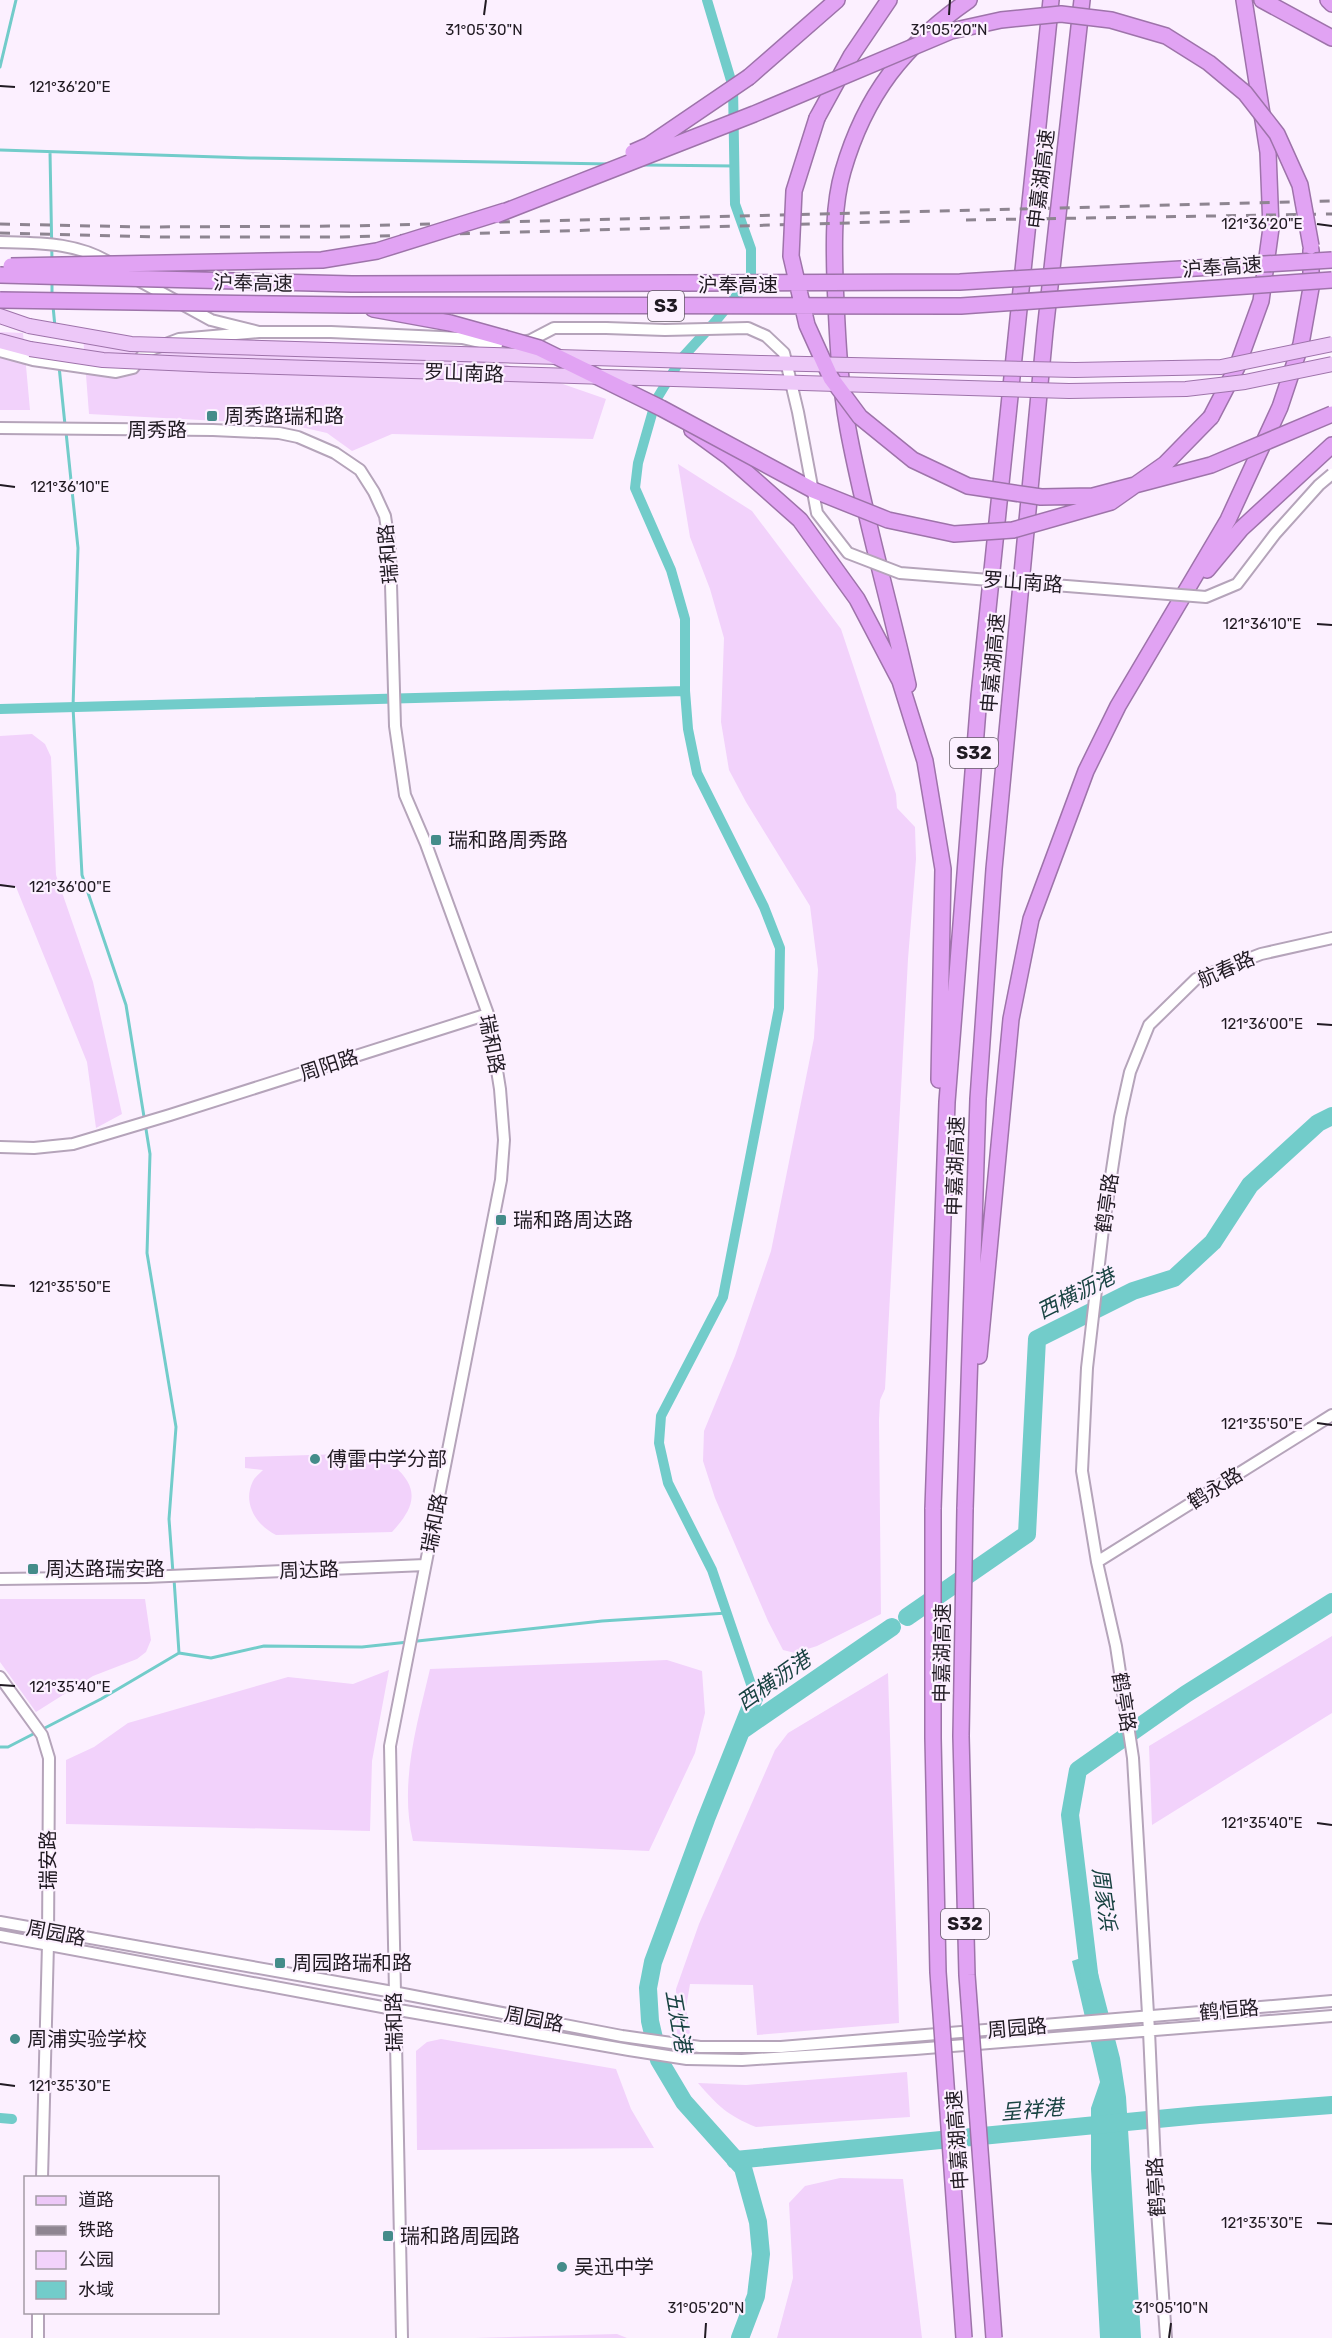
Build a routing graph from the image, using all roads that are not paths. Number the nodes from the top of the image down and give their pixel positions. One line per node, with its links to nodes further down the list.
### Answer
1 (837, 0): 11 (highway, bridge)
2 (889, 0): 26 (highway, bridge)
3 (969, 0): 32 (highway, bridge)
4 (1051, 0): 38 (highway, 申嘉湖高速 / S32)
5 (1082, 0): 39 (highway, 申嘉湖高速 / S32)
6 (1244, 0): 25 (highway, bridge)
7 (1262, 0): 10 (highway)
8 (1328, 0): 9 (highway)
9 (1332, 4)
10 (1332, 38)
11 (496, 215): 14 (highway, bridge); 31 (highway, bridge)
12 (0, 242): 20 (street, 罗山南路)
13 (1332, 260): 15 (highway, 沪奉高速 / S3, bridge)
14 (0, 267)
15 (0, 275)
16 (1332, 280): 18 (highway, 沪奉高速 / S3, bridge)
17 (0, 300): 18 (highway, 沪奉高速 / S3, bridge)
18 (349, 305): 25 (highway, bridge)
19 (0, 316): 22 (main road, 罗山南路, bridge)
20 (259, 332): 23 (street, 罗山南路); 30 (street, 罗山南路, bridge)
21 (0, 341): 24 (main road, 罗山南路, bridge)
22 (1332, 344)
23 (0, 351)
24 (1332, 364)
25 (661, 408): 32 (highway, bridge)
26 (1332, 414)
27 (0, 428): 29 (street, 周秀路)
28 (1332, 445): 31 (highway)
29 (335, 453): 34 (street, 瑞和路)
30 (1332, 474)
31 (1158, 640): 39 (highway)
32 (926, 761): 38 (highway)
33 (1332, 938): 35 (street, 航春路)
34 (488, 1014): 36 (street, 周阳路); 41 (street, 瑞和路)
35 (1130, 1072): 40 (street, 鹤亭路)
36 (0, 1148)
37 (1332, 1415): 40 (street, 鹤永路)
38 (933, 1509): 60 (highway, 申嘉湖高速 / S32, bridge)
39 (965, 1509): 61 (highway, 申嘉湖高速 / S32, bridge)
40 (1098, 1562): 52 (street, 鹤亭路)
41 (425, 1565): 42 (street, 周达路); 48 (street, 瑞和路)
42 (0, 1579)
43 (0, 1677): 45 (street, 瑞安路)
44 (0, 1922): 45 (street, 周园路)
45 (48, 1931): 47 (street, 瑞安路); 48 (street, 周园路)
46 (0, 1936): 47 (street, 周园路)
47 (48, 1944): 50 (street, 周园路); 56 (street, 瑞安路)
48 (393, 1992): 50 (street, 瑞和路); 53 (street, 周园路)
49 (1332, 2001): 52 (street, 鹤恒路)
50 (393, 2009): 55 (street, 周园路); 59 (street, 瑞和路)
51 (1332, 2016): 54 (street, 鹤恒路)
52 (1149, 2018): 53 (street, 鹤恒路); 54 (street, 鹤亭路)
53 (1125, 2019)
54 (1149, 2031): 55 (street, 鹤恒路); 62 (street, 鹤亭路)
55 (1127, 2032)
56 (42, 2176)
57 (38, 2314): 58 (street)
58 (38, 2338)
59 (402, 2338)
60 (964, 2338)
61 (994, 2338)
62 (1166, 2338)

